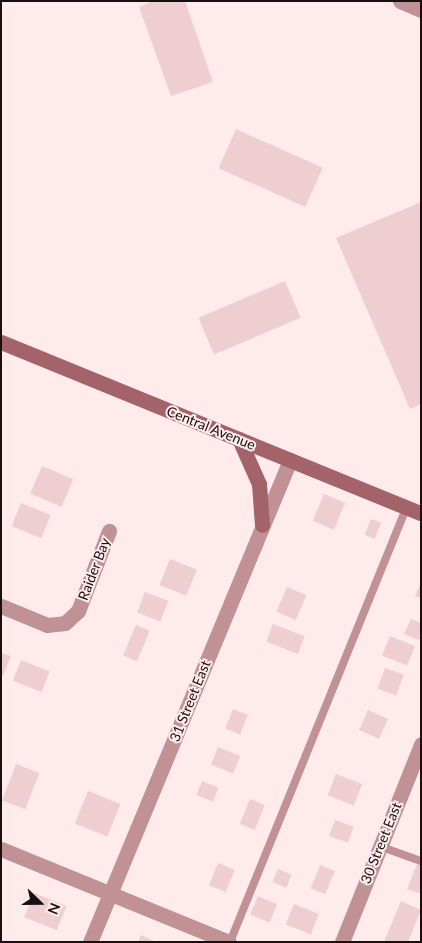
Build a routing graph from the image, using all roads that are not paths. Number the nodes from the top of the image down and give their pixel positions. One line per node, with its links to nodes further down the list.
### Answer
1 (400, 1): 2 (street)
2 (421, 10)
3 (1, 342): 4 (street, Central Avenue)
4 (239, 439): 5 (street, Central Avenue); 7 (street)
5 (290, 460): 6 (street, Central Avenue); 7 (street, 31 Street East)
6 (414, 510): 16 (lane)
7 (262, 525): 14 (street, 31 Street East)
8 (109, 531): 9 (street, Raider Bay)
9 (1, 606)
10 (421, 744): 11 (street, 30 Street East)
11 (379, 846): 13 (lane); 17 (street, 30 Street East)
12 (1, 849): 14 (street)
13 (421, 861)
14 (110, 893): 15 (street, 31 Street East); 16 (street)
15 (90, 942)
16 (229, 942)
17 (342, 942)

